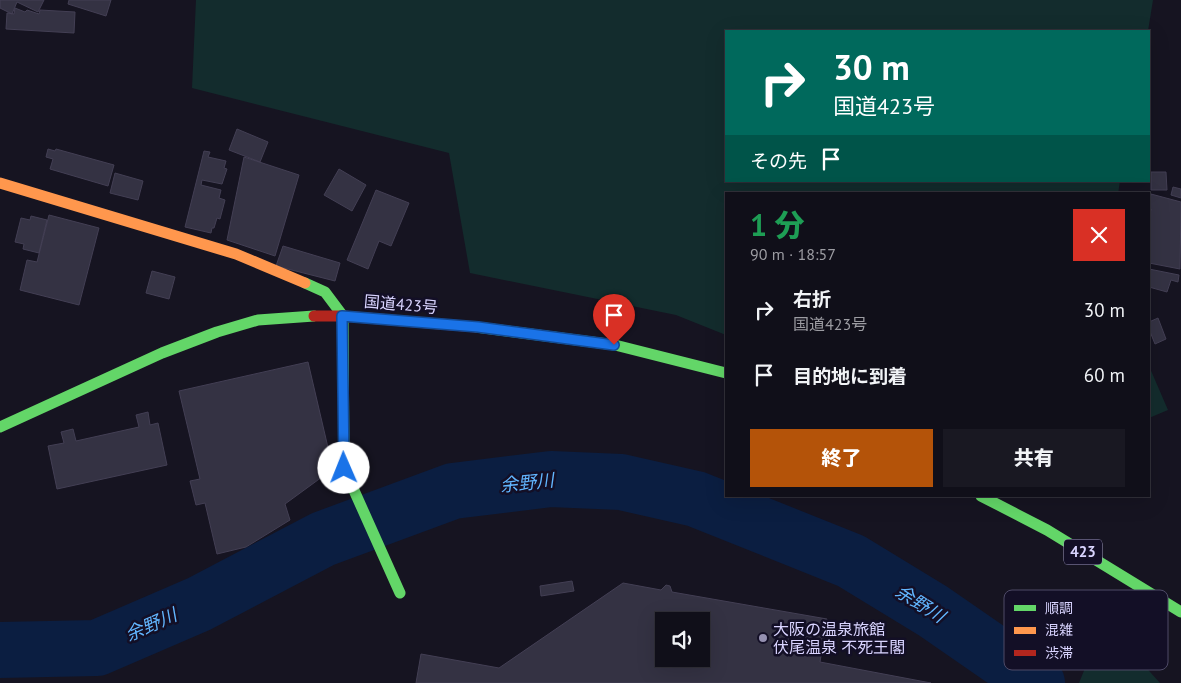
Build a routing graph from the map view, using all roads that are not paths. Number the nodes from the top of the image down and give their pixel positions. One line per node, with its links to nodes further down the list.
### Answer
1 (0, 183): 2 (main road)
2 (342, 316): 3 (main road, 国道423号); 4 (main road, 国道423号); 7 (main road)
3 (725, 373)
4 (0, 427)
5 (983, 497): 6 (main road, 423)
6 (1145, 590)
7 (400, 593)
8 (1168, 604): 9 (main road, 423)
9 (1181, 612)

